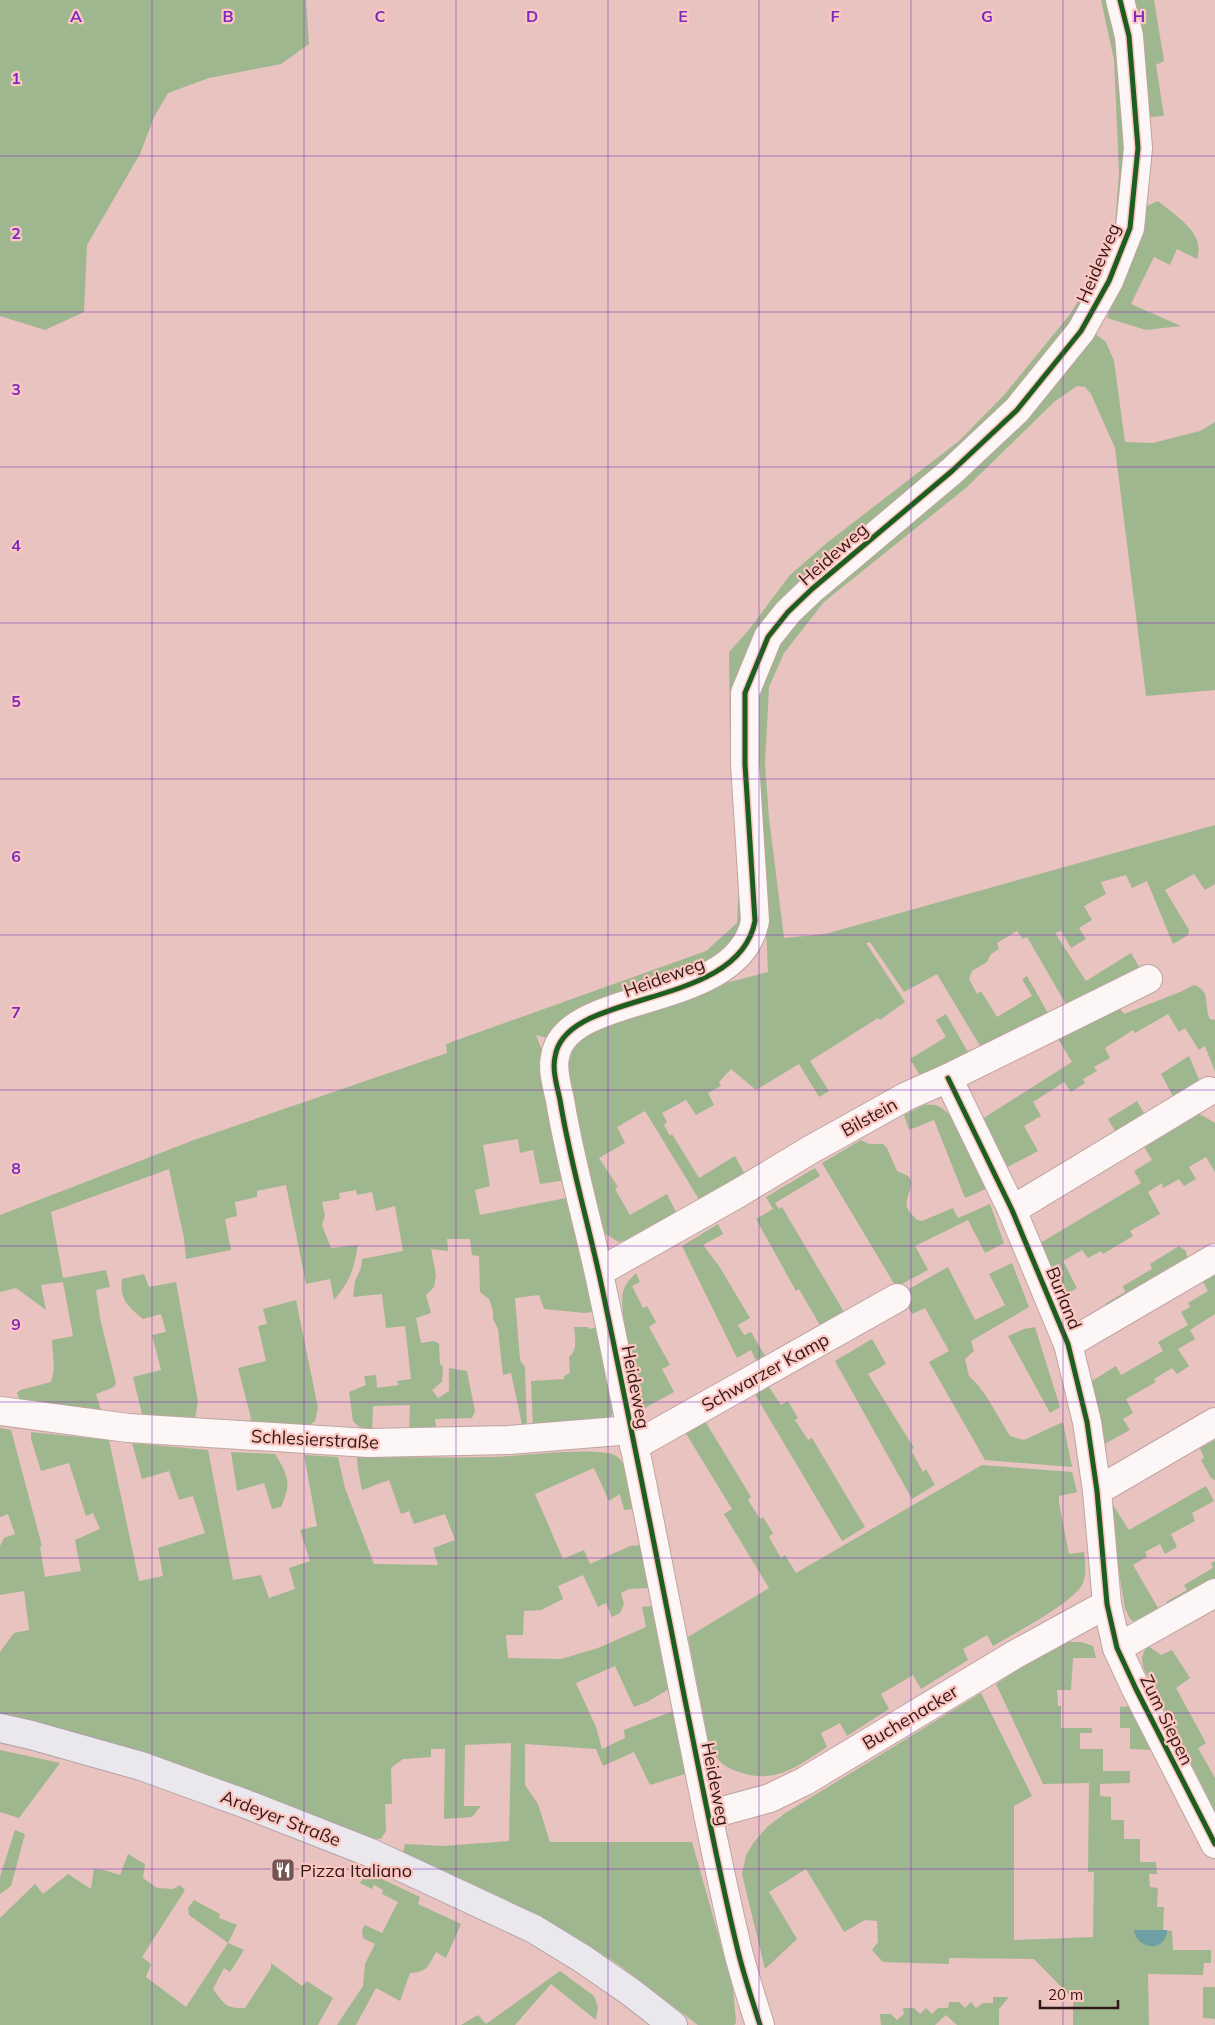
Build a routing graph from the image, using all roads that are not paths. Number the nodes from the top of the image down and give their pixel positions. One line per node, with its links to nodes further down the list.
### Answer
1 (1120, 0): 7 (street, Heideweg)
2 (1148, 979): 3 (street, Bilstein)
3 (948, 1078): 5 (street, Burland); 7 (street, Bilstein)
4 (1209, 1091): 5 (street)
5 (1012, 1210): 9 (street, Burland)
6 (1215, 1258): 9 (street, Burland)
7 (599, 1272): 12 (street, Heideweg)
8 (897, 1298): 12 (street, Schwarzer Kamp)
9 (1068, 1344): 13 (street, Burland)
10 (0, 1411): 12 (street, Schlesierstraße)
11 (1215, 1422): 13 (street)
12 (632, 1438): 18 (street, Heideweg)
13 (1098, 1491): 15 (street, Burland)
14 (1215, 1592): 16 (street)
15 (1107, 1604): 16 (street, Zum Siepen); 18 (street, Buchenacker)
16 (1117, 1648): 19 (street, Zum Siepen)
17 (0, 1728): 20 (main road, Ardeyer Straße)
18 (708, 1816): 21 (street, Heideweg)
19 (1215, 1844)
20 (673, 2025)
21 (760, 2025)

